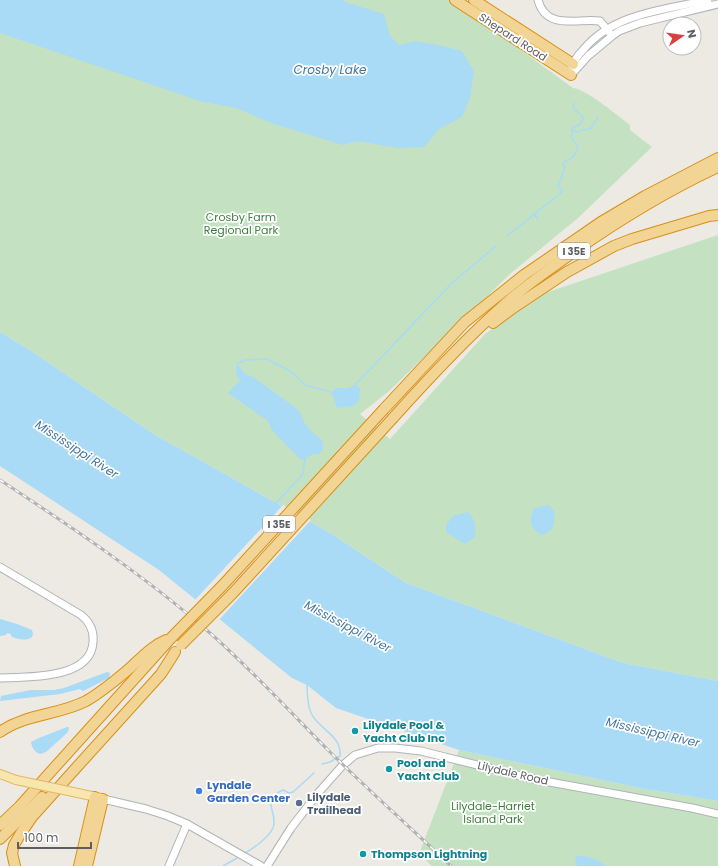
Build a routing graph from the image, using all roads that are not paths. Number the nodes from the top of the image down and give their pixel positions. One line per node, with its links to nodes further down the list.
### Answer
1 (455, 0): 9 (highway, Shepard Road)
2 (474, 0): 8 (highway, Shepard Road)
3 (538, 0): 6 (street)
4 (708, 0): 6 (street)
5 (718, 4): 7 (street)
6 (607, 29): 7 (street); 8 (street)
7 (612, 36): 9 (street)
8 (573, 64): 9 (street)
9 (571, 75)
10 (715, 164): 11 (highway, I 35E)
11 (692, 175): 13 (highway, I 35E); 15 (highway, I 35E, bridge)
12 (718, 215): 13 (highway)
13 (466, 341): 16 (highway, I 35E, bridge)
14 (0, 567): 17 (street)
15 (172, 637): 18 (highway); 23 (highway, I 35E)
16 (178, 649): 24 (highway, I 35E); 25 (highway)
17 (0, 678)
18 (0, 732)
19 (0, 774): 20 (main road, bridge)
20 (99, 798): 22 (street); 26 (highway); 27 (highway)
21 (718, 814): 30 (street, Lilydale Road)
22 (187, 824): 28 (street); 29 (street)
23 (0, 825)
24 (0, 839)
25 (15, 866)
26 (78, 866)
27 (87, 866)
28 (169, 866)
29 (261, 866)
30 (267, 866)

